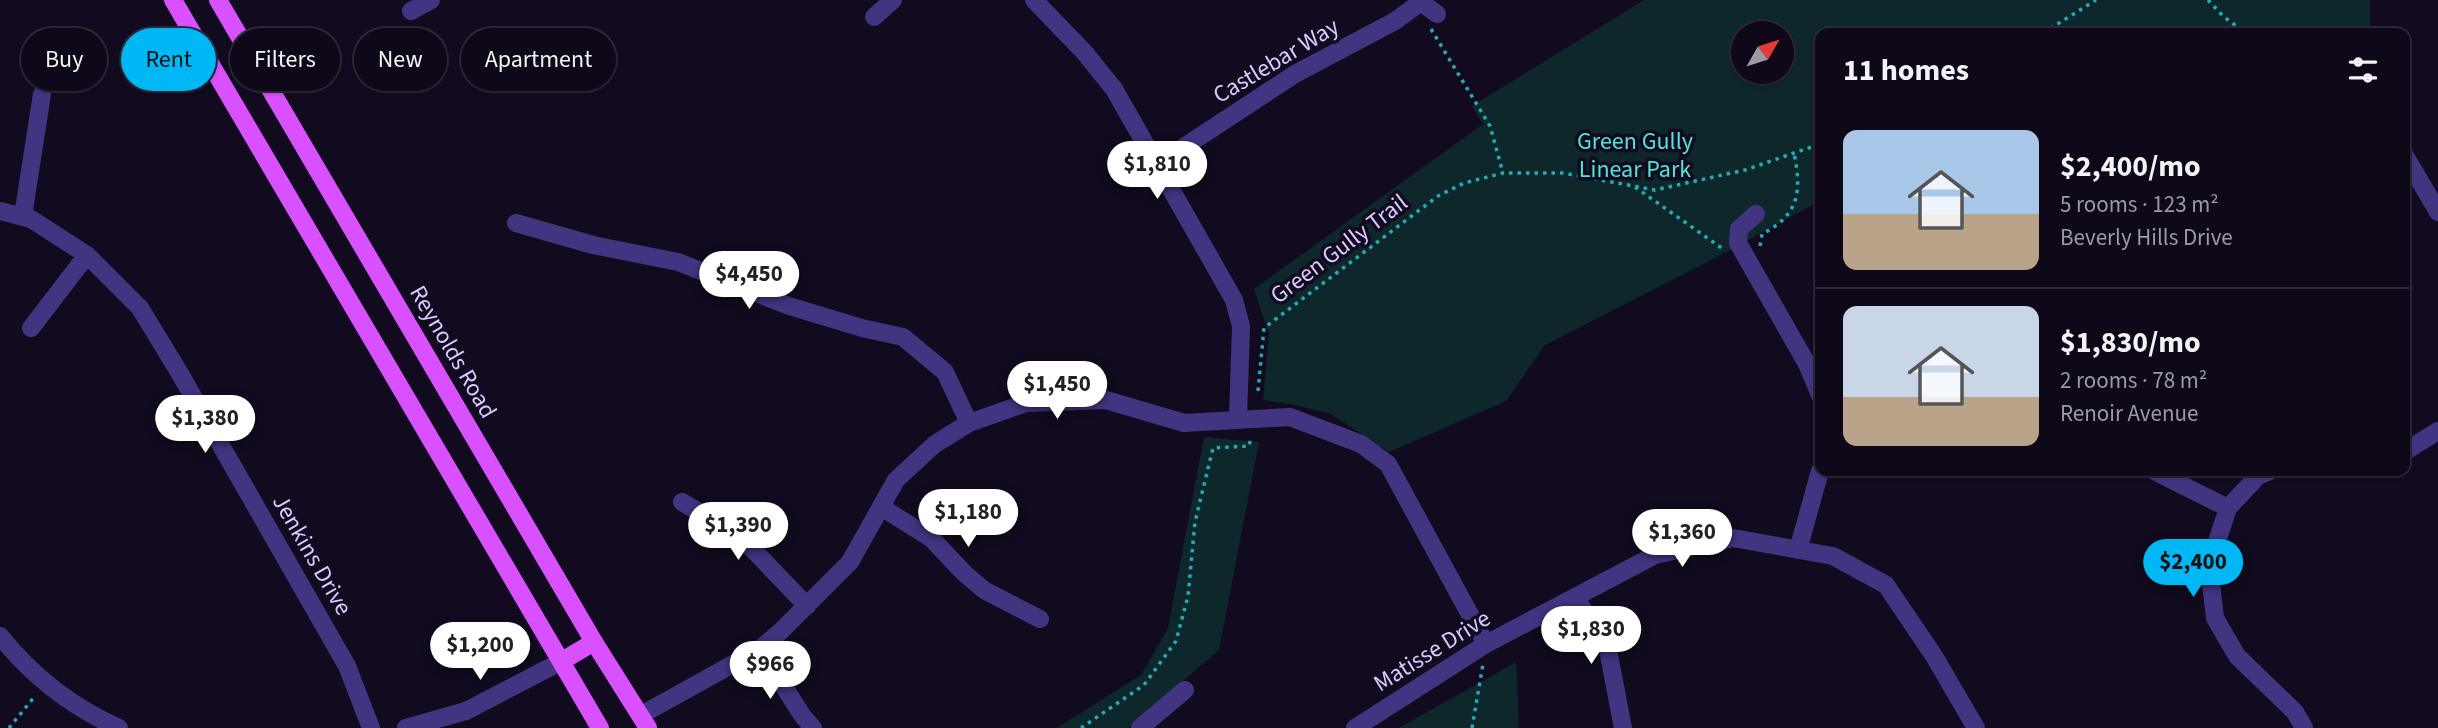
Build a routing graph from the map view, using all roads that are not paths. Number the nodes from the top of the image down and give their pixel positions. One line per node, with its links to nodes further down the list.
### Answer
1 (173, 0): 39 (main road)
2 (218, 0): 36 (main road, Reynolds Road)
3 (431, 0): 7 (street)
4 (893, 0): 9 (street)
5 (1034, 0): 11 (street)
6 (1421, 1): 8 (street); 11 (street, Castlebar Way)
7 (411, 11)
8 (1437, 13)
9 (874, 17)
10 (42, 94): 16 (street)
11 (1158, 164): 21 (street)
12 (2410, 164): 14 (street)
13 (0, 211): 16 (street, Jenkins Drive)
14 (2438, 212)
15 (1756, 214): 20 (street)
16 (23, 216): 18 (street, Jenkins Drive)
17 (516, 223): 22 (street)
18 (87, 255): 19 (street); 44 (street, Jenkins Drive)
19 (31, 328)
20 (1815, 384)
21 (1247, 419): 22 (street); 37 (street)
22 (969, 423): 29 (street)
23 (2438, 431): 24 (street)
24 (2410, 448)
25 (1819, 476): 31 (street)
26 (2164, 476): 30 (street)
27 (2260, 476): 30 (street)
28 (682, 502): 33 (street)
29 (881, 507): 33 (street); 34 (street)
30 (2228, 508): 51 (street)
31 (1798, 550): 32 (street, Matisse Drive); 50 (street, Matisse Drive)
32 (1576, 598): 37 (street, Matisse Drive); 49 (street)
33 (807, 606): 38 (street)
34 (1040, 619)
35 (0, 636): 43 (street)
36 (594, 642): 39 (main road); 41 (main road, Reynolds Road)
37 (1486, 644): 48 (street, Matisse Drive)
38 (760, 649): 41 (street); 46 (street)
39 (562, 661): 42 (street); 45 (main road)
40 (1185, 690): 47 (street)
41 (644, 722)
42 (412, 727)
43 (119, 728)
44 (371, 728)
45 (600, 728)
46 (813, 728)
47 (1140, 728)
48 (1355, 728)
49 (1623, 728)
50 (1976, 728)
51 (2304, 728)

